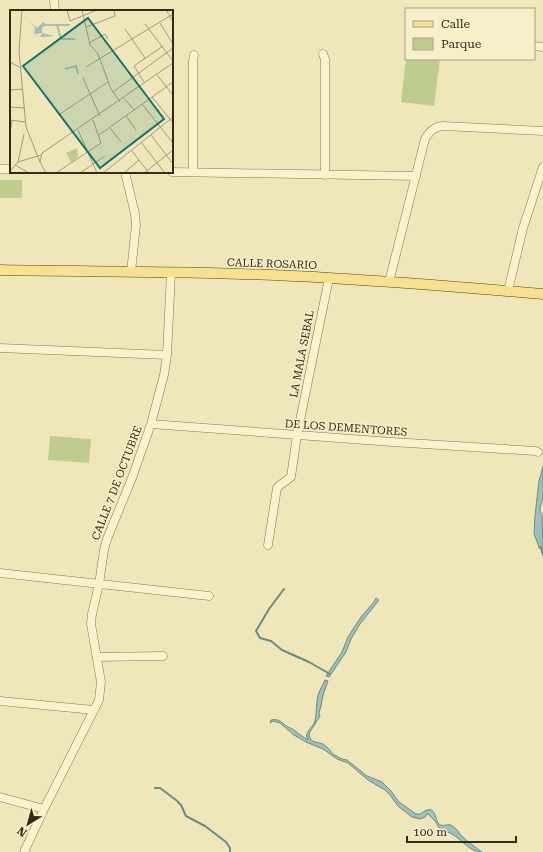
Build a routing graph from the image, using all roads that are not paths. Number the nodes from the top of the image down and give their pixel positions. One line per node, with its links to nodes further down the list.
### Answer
1 (54, 0): 2 (street)
2 (55, 10)
3 (194, 54): 8 (street)
4 (324, 54): 10 (street)
5 (543, 131): 11 (street)
6 (543, 167): 17 (street)
7 (173, 172): 8 (street)
8 (193, 172): 10 (street)
9 (125, 173): 13 (street)
10 (325, 175): 11 (street)
11 (416, 176): 16 (street)
12 (0, 270): 13 (main road, CALLE ROSARIO)
13 (131, 272): 14 (main road, CALLE ROSARIO)
14 (171, 273): 15 (main road, CALLE ROSARIO); 20 (street, CALLE 7 DE OCTUBRE)
15 (329, 278): 16 (main road, CALLE ROSARIO); 22 (street, LA MALA SEBAL)
16 (388, 282): 17 (main road, CALLE ROSARIO)
17 (508, 291): 18 (main road, CALLE ROSARIO)
18 (543, 294)
19 (0, 348): 20 (street)
20 (167, 355): 21 (street, CALLE 7 DE OCTUBRE)
21 (152, 424): 22 (street, DE LOS DEMENTORES); 26 (street, CALLE 7 DE OCTUBRE)
22 (297, 435): 23 (street, DE LOS DEMENTORES); 24 (street, LA MALA SEBAL)
23 (538, 452)
24 (268, 545)
25 (0, 573): 26 (street)
26 (99, 584): 27 (street); 29 (street, CALLE 7 DE OCTUBRE)
27 (209, 596)
28 (163, 656): 29 (street)
29 (97, 657): 31 (street, CALLE 7 DE OCTUBRE)
30 (0, 701): 31 (street)
31 (94, 710): 33 (street, CALLE 7 DE OCTUBRE)
32 (0, 797): 33 (street)
33 (44, 809): 34 (street, CALLE 7 DE OCTUBRE)
34 (24, 852)

